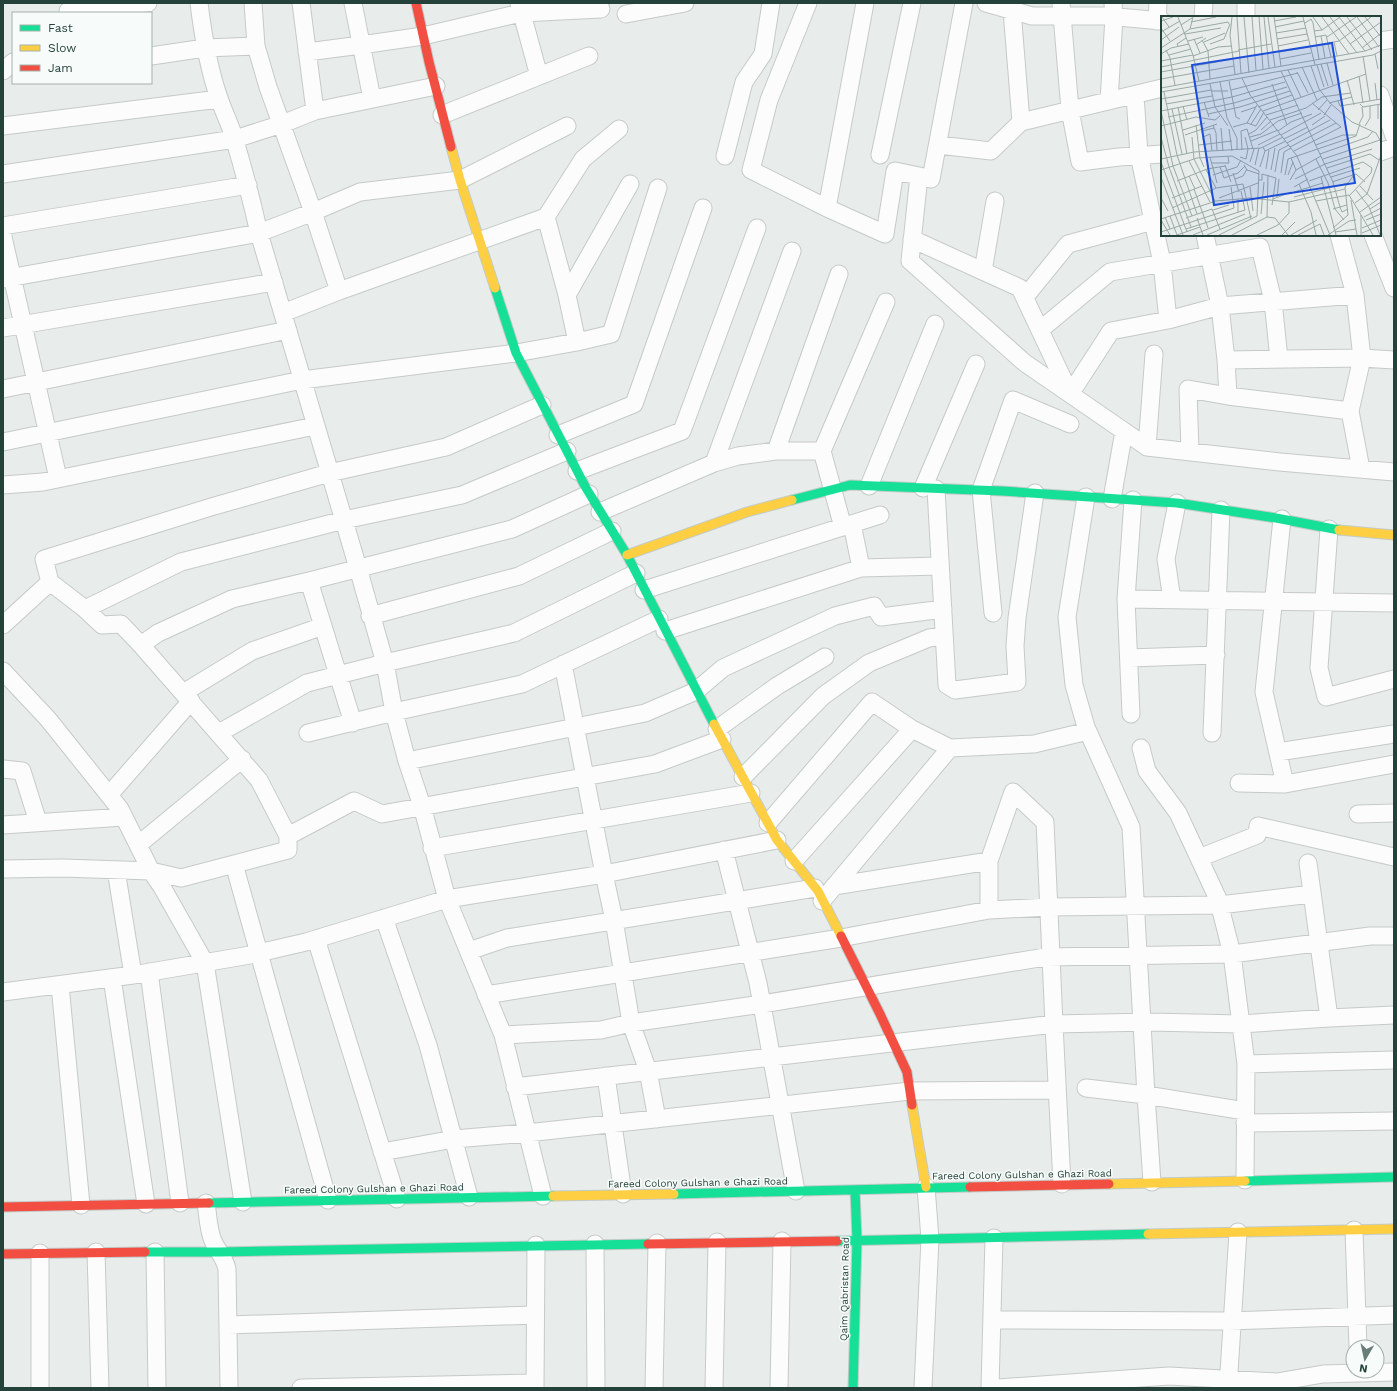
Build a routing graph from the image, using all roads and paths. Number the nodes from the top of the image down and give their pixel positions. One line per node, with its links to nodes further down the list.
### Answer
1 (148, 3): 19 (street)
2 (199, 3): 32 (street)
3 (254, 3): 31 (street)
4 (301, 3): 33 (street)
5 (353, 3): 30 (street)
6 (416, 3): 27 (main road)
7 (685, 3): 23 (street)
8 (771, 3): 61 (street)
9 (808, 3): 71 (street)
10 (865, 3): 71 (street)
11 (912, 3): 60 (street)
12 (964, 3): 56 (street)
13 (986, 3): 17 (street)
14 (1158, 3): 26 (street)
15 (1204, 3): 24 (street)
16 (1246, 3): 25 (street)
17 (1013, 7): 21 (street); 49 (street)
18 (520, 8): 20 (street); 27 (street); 38 (street)
19 (70, 9)
20 (601, 9)
21 (1062, 10): 22 (street); 46 (street)
22 (1113, 10): 26 (street); 45 (street)
23 (626, 14)
24 (1203, 16)
25 (1246, 16)
26 (1159, 21)
27 (423, 36): 30 (street); 39 (main road)
28 (1394, 39): 29 (street)
29 (1381, 41)
30 (361, 45): 33 (street); 44 (street)
31 (256, 46): 32 (street); 50 (street)
32 (205, 48): 34 (street); 43 (street)
33 (307, 52): 47 (street)
34 (152, 56)
35 (589, 56): 38 (street)
36 (12, 63): 37 (street)
37 (3, 71)
38 (539, 76): 48 (street)
39 (436, 86): 44 (street); 48 (main road)
40 (1161, 88): 41 (street)
41 (1135, 94): 45 (street); 62 (street)
42 (1381, 98): 54 (street)
43 (219, 99): 51 (street); 55 (street)
44 (372, 99): 47 (street)
45 (1109, 101): 46 (street)
46 (1070, 110): 49 (street); 62 (street)
47 (315, 111): 50 (street)
48 (442, 115): 65 (main road)
49 (1021, 122): 56 (street)
50 (282, 124): 55 (street); 72 (street)
51 (3, 126)
52 (567, 126): 65 (street)
53 (618, 129): 73 (street)
54 (1394, 136)
55 (235, 139): 63 (street); 67 (street)
56 (938, 145): 64 (street)
57 (1394, 148): 58 (street)
58 (1381, 152)
59 (1161, 154): 62 (street)
60 (880, 155)
61 (725, 156)
62 (1140, 156): 74 (street)
63 (3, 174)
64 (919, 176): 71 (street); 82 (street)
65 (460, 180): 72 (street); 83 (main road)
66 (630, 184): 93 (street)
67 (248, 185): 75 (street); 77 (street)
68 (658, 188): 106 (street)
69 (995, 201): 87 (street)
70 (703, 208): 125 (street)
71 (828, 208)
72 (313, 212): 77 (street); 92 (street)
73 (546, 217): 83 (street); 93 (street)
74 (1153, 221): 86 (street); 95 (street)
75 (3, 226)
76 (757, 228): 134 (street)
77 (259, 232): 89 (street); 90 (street)
78 (1205, 236): 85 (street)
79 (1339, 236): 94 (street)
80 (1373, 236): 91 (street)
81 (3, 238): 89 (street)
82 (912, 239): 87 (street); 117 (street)
83 (480, 241): 92 (street); 107 (main road)
84 (792, 251): 132 (street)
85 (1209, 255): 86 (street); 96 (street); 98 (street)
86 (1162, 263): 100 (street); 105 (street)
87 (983, 271): 95 (street)
88 (839, 274): 129 (street)
89 (8, 278): 101 (street)
90 (274, 282): 99 (street); 101 (street)
91 (1394, 288)
92 (339, 291): 99 (street)
93 (566, 295): 106 (street)
94 (1355, 295): 96 (street); 109 (street)
95 (1025, 297): 105 (street)
96 (1273, 301): 98 (street); 110 (street)
97 (886, 302): 130 (street)
98 (1220, 306): 100 (street); 111 (street)
99 (283, 313): 104 (street)
100 (1168, 320): 117 (street)
101 (23, 324): 103 (street); 115 (street)
102 (935, 324): 139 (street)
103 (3, 328)
104 (288, 330): 114 (street); 115 (street)
105 (1040, 330): 117 (street)
106 (577, 342): 107 (street)
107 (516, 353): 114 (street); 119 (main road)
108 (1154, 354): 127 (street)
109 (1362, 358): 110 (street); 112 (street); 120 (street)
110 (1279, 359): 111 (street)
111 (1226, 360): 118 (street)
112 (1394, 360)
113 (976, 364): 140 (street)
114 (302, 380): 122 (street); 124 (street)
115 (36, 382): 116 (street); 124 (street)
116 (3, 389)
117 (1070, 394): 123 (street)
118 (1228, 396): 120 (street); 131 (street)
119 (542, 404): 125 (main road); 136 (street)
120 (1350, 411): 133 (street)
121 (1070, 424): 142 (street)
122 (315, 426): 136 (street); 137 (street)
123 (1124, 431): 127 (street); 146 (street)
124 (48, 432): 126 (street); 137 (street)
125 (558, 435): 128 (main road)
126 (3, 442)
127 (1147, 447): 131 (street)
128 (567, 451): 134 (main road); 152 (street)
129 (776, 451): 130 (street); 132 (street)
130 (822, 451): 141 (street)
131 (1190, 452): 133 (street)
132 (714, 463): 150 (street)
133 (1361, 469): 135 (street)
134 (577, 471): 143 (main road)
135 (1394, 472)
136 (329, 473): 152 (street); 164 (street)
137 (58, 478): 138 (street)
138 (3, 485)
139 (869, 486): 140 (main road); 141 (main road)
140 (929, 488): 142 (main road); 159 (street)
141 (833, 489): 154 (street); 158 (main road)
142 (981, 490): 144 (main road); 174 (street)
143 (589, 494): 150 (main road); 160 (street)
144 (1035, 494): 145 (main road); 179 (street)
145 (1086, 497): 146 (main road); 196 (street)
146 (1112, 499): 147 (main road)
147 (1133, 500): 148 (main road); 166 (street)
148 (1176, 503): 149 (main road); 167 (street)
149 (1221, 510): 153 (main road); 168 (street)
150 (600, 512): 156 (main road)
151 (880, 516): 154 (street)
152 (344, 520): 160 (street); 172 (street)
153 (1282, 520): 155 (main road); 169 (street)
154 (847, 526): 161 (street); 165 (street)
155 (1329, 529): 157 (main road); 170 (street)
156 (612, 531): 158 (main road); 175 (street)
157 (1394, 535)
158 (627, 555): 162 (main road)
159 (940, 566): 161 (street); 173 (street)
160 (358, 568): 163 (street); 175 (street)
161 (861, 568): 177 (street)
162 (636, 573): 165 (main road); 184 (street)
163 (309, 581): 178 (street); 180 (street)
164 (50, 582): 172 (street); 176 (street)
165 (644, 590): 177 (main road)
166 (1126, 599): 167 (street); 183 (street)
167 (1172, 600): 168 (street)
168 (1218, 600): 169 (street); 181 (street)
169 (1274, 601): 170 (street); 204 (street)
170 (1324, 602): 171 (street); 188 (street)
171 (1394, 603)
172 (85, 609): 180 (street)
173 (942, 609): 179 (street); 189 (street)
174 (993, 613)
175 (370, 616): 184 (street)
176 (3, 625)
177 (662, 625): 185 (street); 189 (main road)
178 (323, 626): 187 (street); 190 (street)
179 (944, 636): 210 (street)
180 (141, 645): 190 (street)
181 (1216, 655): 183 (street); 200 (street)
182 (825, 657): 199 (street)
183 (1129, 658): 192 (street)
184 (385, 663): 187 (street); 191 (street)
185 (563, 664): 191 (street); 194 (street)
186 (3, 671): 214 (street)
187 (338, 675): 193 (street); 197 (street)
188 (1394, 679)
189 (696, 691): 194 (street); 199 (main road)
190 (187, 697): 197 (street); 214 (street)
191 (394, 712): 193 (street); 206 (street)
192 (1131, 714)
193 (353, 723): 198 (street)
194 (575, 727): 206 (street); 209 (street)
195 (912, 729): 202 (street); 221 (street); 230 (street)
196 (1088, 731): 202 (street); 244 (street)
197 (219, 733): 205 (street)
198 (308, 733)
199 (719, 734): 209 (street); 210 (main road)
200 (1212, 734)
201 (1394, 734): 204 (street)
202 (950, 748): 238 (street)
203 (1142, 748): 229 (street)
204 (1278, 752): 212 (street)
205 (242, 759): 223 (street); 225 (street)
206 (407, 761): 215 (street)
207 (1394, 764): 212 (street)
208 (3, 769): 220 (street)
209 (585, 776): 215 (street); 219 (street)
210 (742, 776): 213 (main road)
211 (1239, 783): 212 (street)
212 (1286, 784)
213 (751, 793): 219 (street); 221 (main road)
214 (109, 795): 218 (street)
215 (422, 806): 223 (street); 226 (street)
216 (1394, 812): 217 (street)
217 (1358, 814)
218 (124, 816): 220 (street); 225 (street)
219 (593, 820): 226 (street); 237 (street)
220 (38, 822): 222 (street)
221 (768, 822): 224 (main road)
222 (3, 825)
223 (288, 836): 233 (street)
224 (777, 840): 227 (street); 230 (main road)
225 (138, 845): 236 (street)
226 (432, 848): 241 (street)
227 (724, 850): 237 (street); 242 (street)
228 (1394, 857): 229 (street)
229 (1199, 858): 243 (street)
230 (794, 861): 239 (main road)
231 (989, 861): 238 (street); 245 (street); 246 (street)
232 (1308, 863): 240 (street)
233 (234, 864): 236 (street); 255 (street)
234 (3, 869): 235 (street)
235 (116, 870): 236 (street); 260 (street)
236 (151, 871): 259 (street)
237 (604, 874): 241 (street); 248 (street)
238 (834, 886): 239 (street)
239 (819, 894): 242 (street); 250 (main road)
240 (1312, 894): 243 (street); 252 (street)
241 (447, 899): 247 (street); 253 (street)
242 (737, 900): 248 (street); 254 (street)
243 (1220, 905): 244 (street); 256 (street)
244 (1134, 906): 245 (street); 257 (street)
245 (1049, 907): 246 (street); 258 (street)
246 (989, 910): 250 (street)
247 (384, 918): 251 (street); 292 (street)
248 (614, 920): 253 (street); 261 (street)
249 (1394, 936): 252 (street)
250 (842, 938): 254 (street); 264 (main road)
251 (316, 939): 255 (street); 293 (street)
252 (1318, 943): 256 (street); 269 (street)
253 (468, 951): 266 (street)
254 (750, 952): 261 (street); 267 (street)
255 (258, 954): 259 (street); 305 (street)
256 (1232, 954): 257 (street); 273 (street)
257 (1138, 955): 258 (street); 270 (street)
258 (1051, 957): 264 (street); 272 (street)
259 (205, 963): 260 (street); 306 (street)
260 (141, 973): 262 (street); 307 (street)
261 (622, 973): 266 (street); 271 (street)
262 (112, 978): 263 (street); 309 (street)
263 (60, 985): 265 (street); 310 (street)
264 (866, 986): 267 (street); 275 (main road)
265 (3, 992)
266 (486, 995): 274 (street)
267 (762, 1004): 271 (street); 276 (street)
268 (1394, 1015): 269 (street)
269 (1329, 1018): 273 (street)
270 (1142, 1022): 272 (street); 273 (street); 285 (street)
271 (632, 1023): 274 (street); 279 (street)
272 (1054, 1024): 275 (street); 283 (street)
273 (1241, 1024): 278 (street)
274 (503, 1035): 281 (street)
275 (893, 1043): 276 (street); 284 (main road)
276 (772, 1057): 279 (street); 286 (street)
277 (1394, 1060): 278 (street)
278 (1246, 1064): 287 (street)
279 (648, 1071): 280 (street); 288 (street)
280 (606, 1076): 281 (street); 290 (street)
281 (515, 1087): 291 (street)
282 (1086, 1088): 285 (street)
283 (1057, 1090): 284 (street); 297 (street)
284 (910, 1091): 286 (street); 298 (main road)
285 (1146, 1095): 287 (street); 296 (street)
286 (780, 1105): 288 (street); 300 (street)
287 (1245, 1117): 289 (street); 295 (street)
288 (657, 1119): 290 (street)
289 (1394, 1120)
290 (613, 1124): 291 (street); 301 (street)
291 (527, 1133): 292 (street); 302 (street)
292 (454, 1139): 293 (street); 303 (street)
293 (382, 1152): 304 (street)
294 (1394, 1177): 295 (main road, Fareed Colony Gulshan e Ghazi Road)
295 (1245, 1180): 296 (main road, Fareed Colony Gulshan e Ghazi Road)
296 (1152, 1182): 297 (main road, Fareed Colony Gulshan e Ghazi Road)
297 (1062, 1184): 298 (main road, Fareed Colony Gulshan e Ghazi Road)
298 (926, 1187): 299 (main road, Fareed Colony Gulshan e Ghazi Road); 316 (street)
299 (855, 1190): 300 (main road, Fareed Colony Gulshan e Ghazi Road); 317 (main road, Qaim Qabristan Road)
300 (796, 1191): 301 (main road, Fareed Colony Gulshan e Ghazi Road)
301 (624, 1194): 302 (main road, Fareed Colony Gulshan e Ghazi Road)
302 (542, 1196): 303 (main road, Fareed Colony Gulshan e Ghazi Road)
303 (469, 1198): 304 (main road, Fareed Colony Gulshan e Ghazi Road)
304 (397, 1199): 305 (main road, Fareed Colony Gulshan e Ghazi Road)
305 (328, 1200): 306 (main road, Fareed Colony Gulshan e Ghazi Road)
306 (243, 1202): 308 (main road, Fareed Colony Gulshan e Ghazi Road)
307 (180, 1203): 308 (main road, Fareed Colony Gulshan e Ghazi Road); 309 (main road, Fareed Colony Gulshan e Ghazi Road)
308 (206, 1203): 325 (street)
309 (146, 1204): 310 (main road, Fareed Colony Gulshan e Ghazi Road)
310 (81, 1205): 311 (main road, Fareed Colony Gulshan e Ghazi Road)
311 (3, 1207)
312 (1394, 1229): 313 (main road)
313 (1354, 1230): 314 (main road); 330 (street)
314 (1238, 1232): 315 (main road); 332 (street)
315 (994, 1238): 316 (main road); 331 (street)
316 (930, 1239): 317 (main road); 348 (street)
317 (857, 1240): 318 (main road); 347 (main road, Qaim Qabristan Road)
318 (782, 1241): 319 (main road); 346 (street)
319 (716, 1242): 320 (main road); 345 (street)
320 (657, 1243): 321 (main road); 344 (street)
321 (595, 1244): 322 (main road); 343 (street)
322 (536, 1245): 325 (main road); 328 (street)
323 (96, 1252): 324 (main road); 326 (main road); 339 (street)
324 (155, 1252): 325 (main road); 340 (street)
325 (220, 1252): 333 (street)
326 (40, 1253): 327 (main road); 338 (street)
327 (3, 1254)
328 (536, 1314): 333 (street); 337 (street)
329 (1394, 1315): 330 (street)
330 (1357, 1316): 332 (street); 334 (street)
331 (992, 1320): 332 (street); 349 (street)
332 (1232, 1321): 336 (street)
333 (228, 1325): 341 (street)
334 (1358, 1339)
335 (1345, 1376): 336 (street)
336 (1228, 1384): 350 (street)
337 (535, 1386): 342 (street)
338 (40, 1388)
339 (100, 1388)
340 (157, 1388)
341 (229, 1388)
342 (301, 1388)
343 (596, 1388)
344 (654, 1388)
345 (714, 1388)
346 (779, 1388)
347 (853, 1388)
348 (924, 1388)
349 (990, 1388)
350 (998, 1388)

